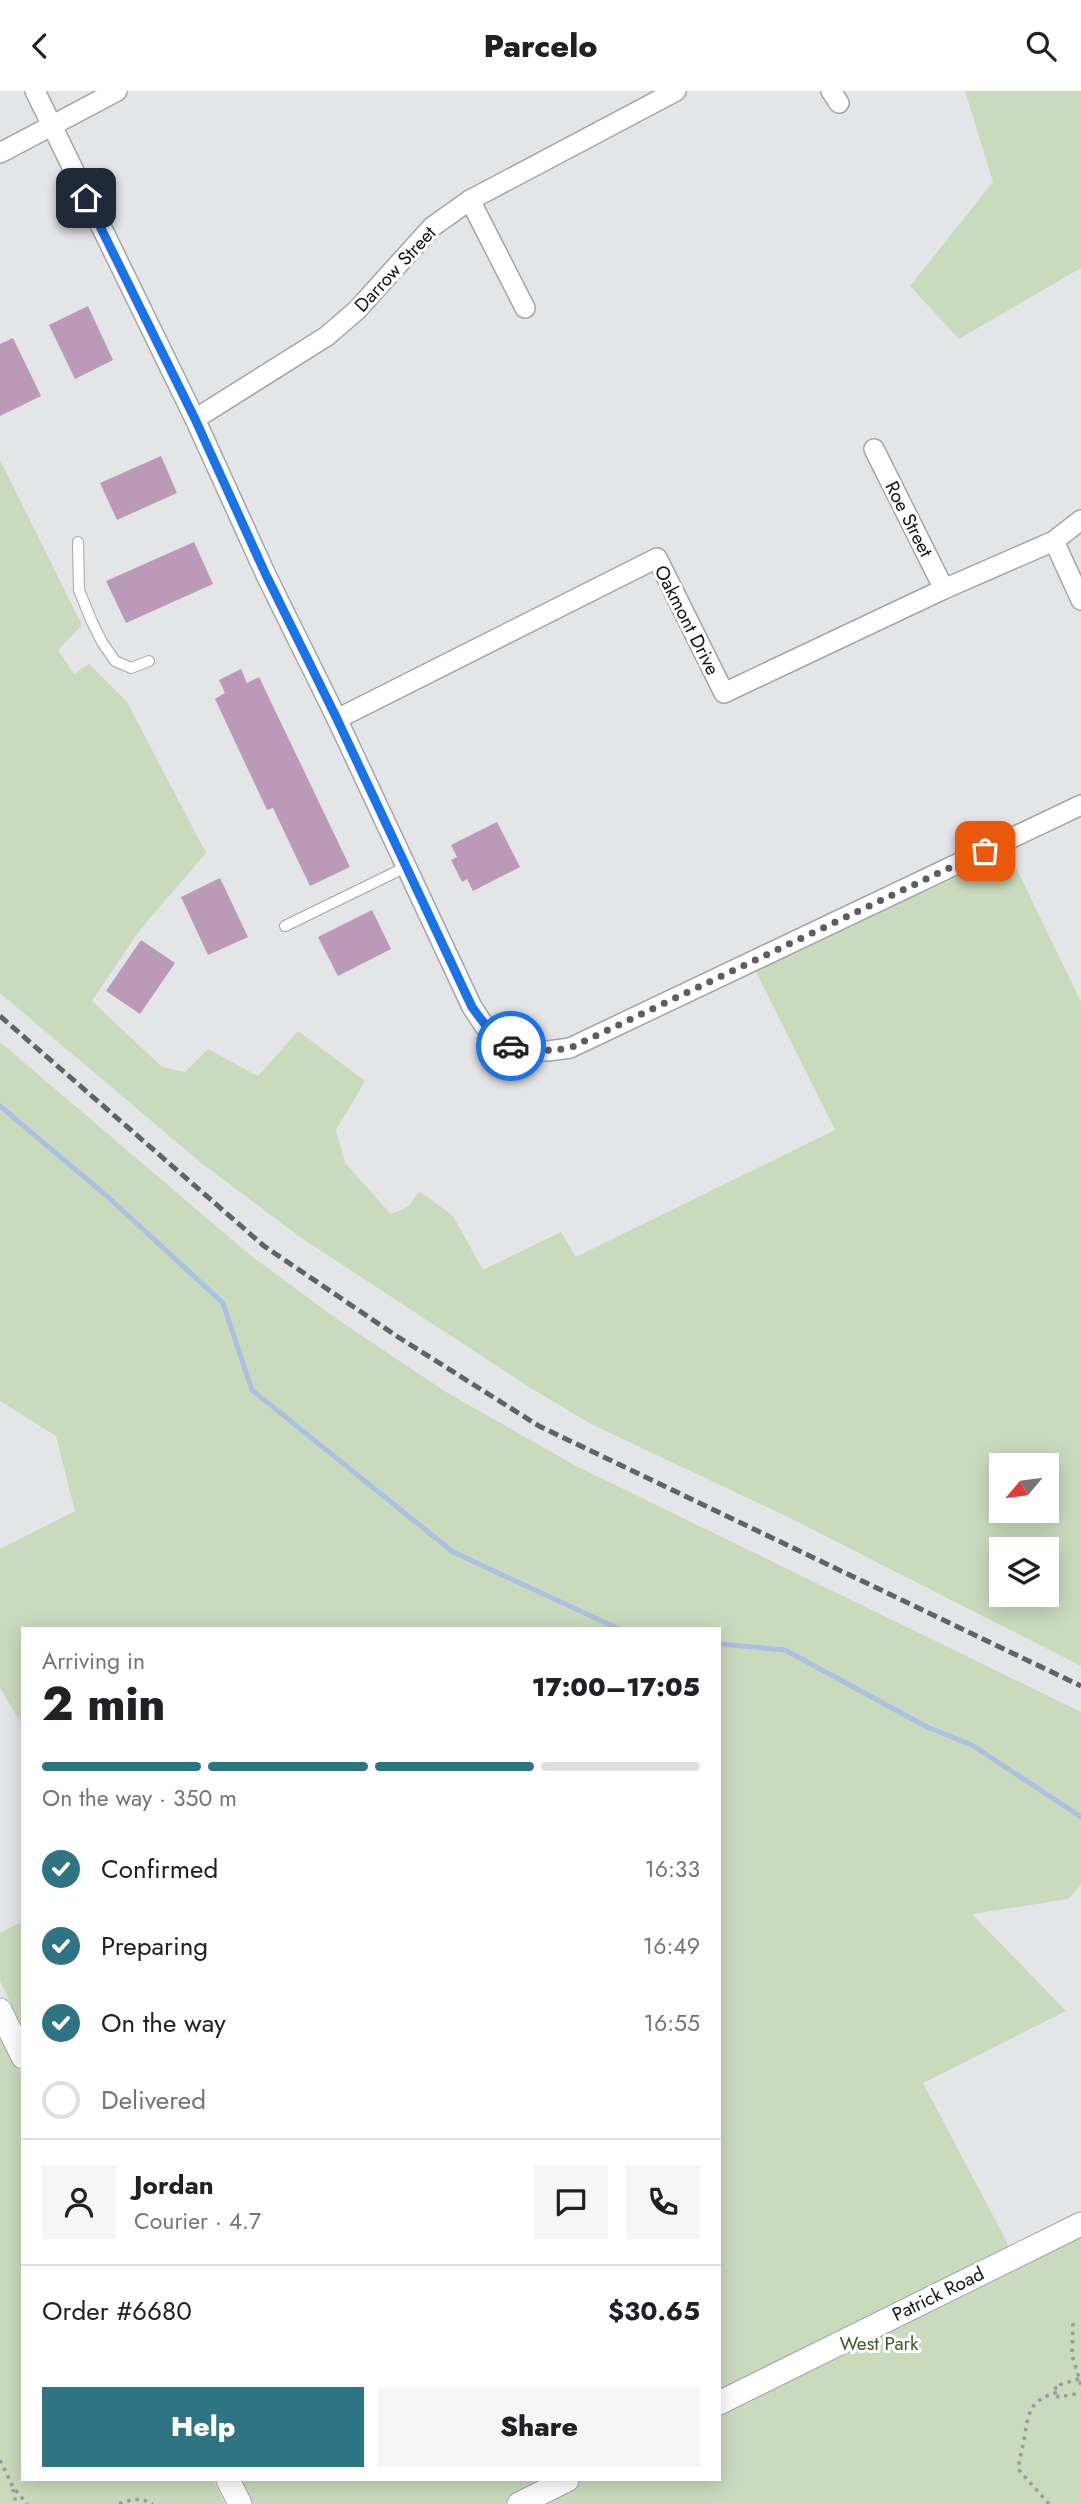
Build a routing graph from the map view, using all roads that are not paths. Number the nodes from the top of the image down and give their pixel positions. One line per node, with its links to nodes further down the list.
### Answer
1 (36, 91): 4 (street)
2 (117, 91): 4 (street)
3 (677, 91): 6 (street, Darrow Street)
4 (51, 126): 5 (street); 8 (street)
5 (0, 153)
6 (470, 200): 7 (street); 8 (street, Darrow Street)
7 (525, 308)
8 (195, 419): 16 (street)
9 (874, 449): 13 (street, Roe Street)
10 (1081, 520): 11 (street, Oakmont Drive)
11 (1054, 541): 13 (street, Oakmont Drive); 14 (street)
12 (78, 542): 15 (lane)
13 (944, 589): 16 (street, Oakmont Drive)
14 (1081, 600)
15 (149, 661)
16 (337, 719): 18 (street)
17 (1081, 805): 18 (street)
18 (406, 867): 19 (lane)
19 (285, 926)
20 (0, 2010): 21 (street)
21 (21, 2053)
22 (1081, 2224): 23 (street, Patrick Road)
23 (721, 2402)
24 (228, 2481): 26 (street)
25 (565, 2481): 27 (street)
26 (240, 2504)
27 (519, 2504)

